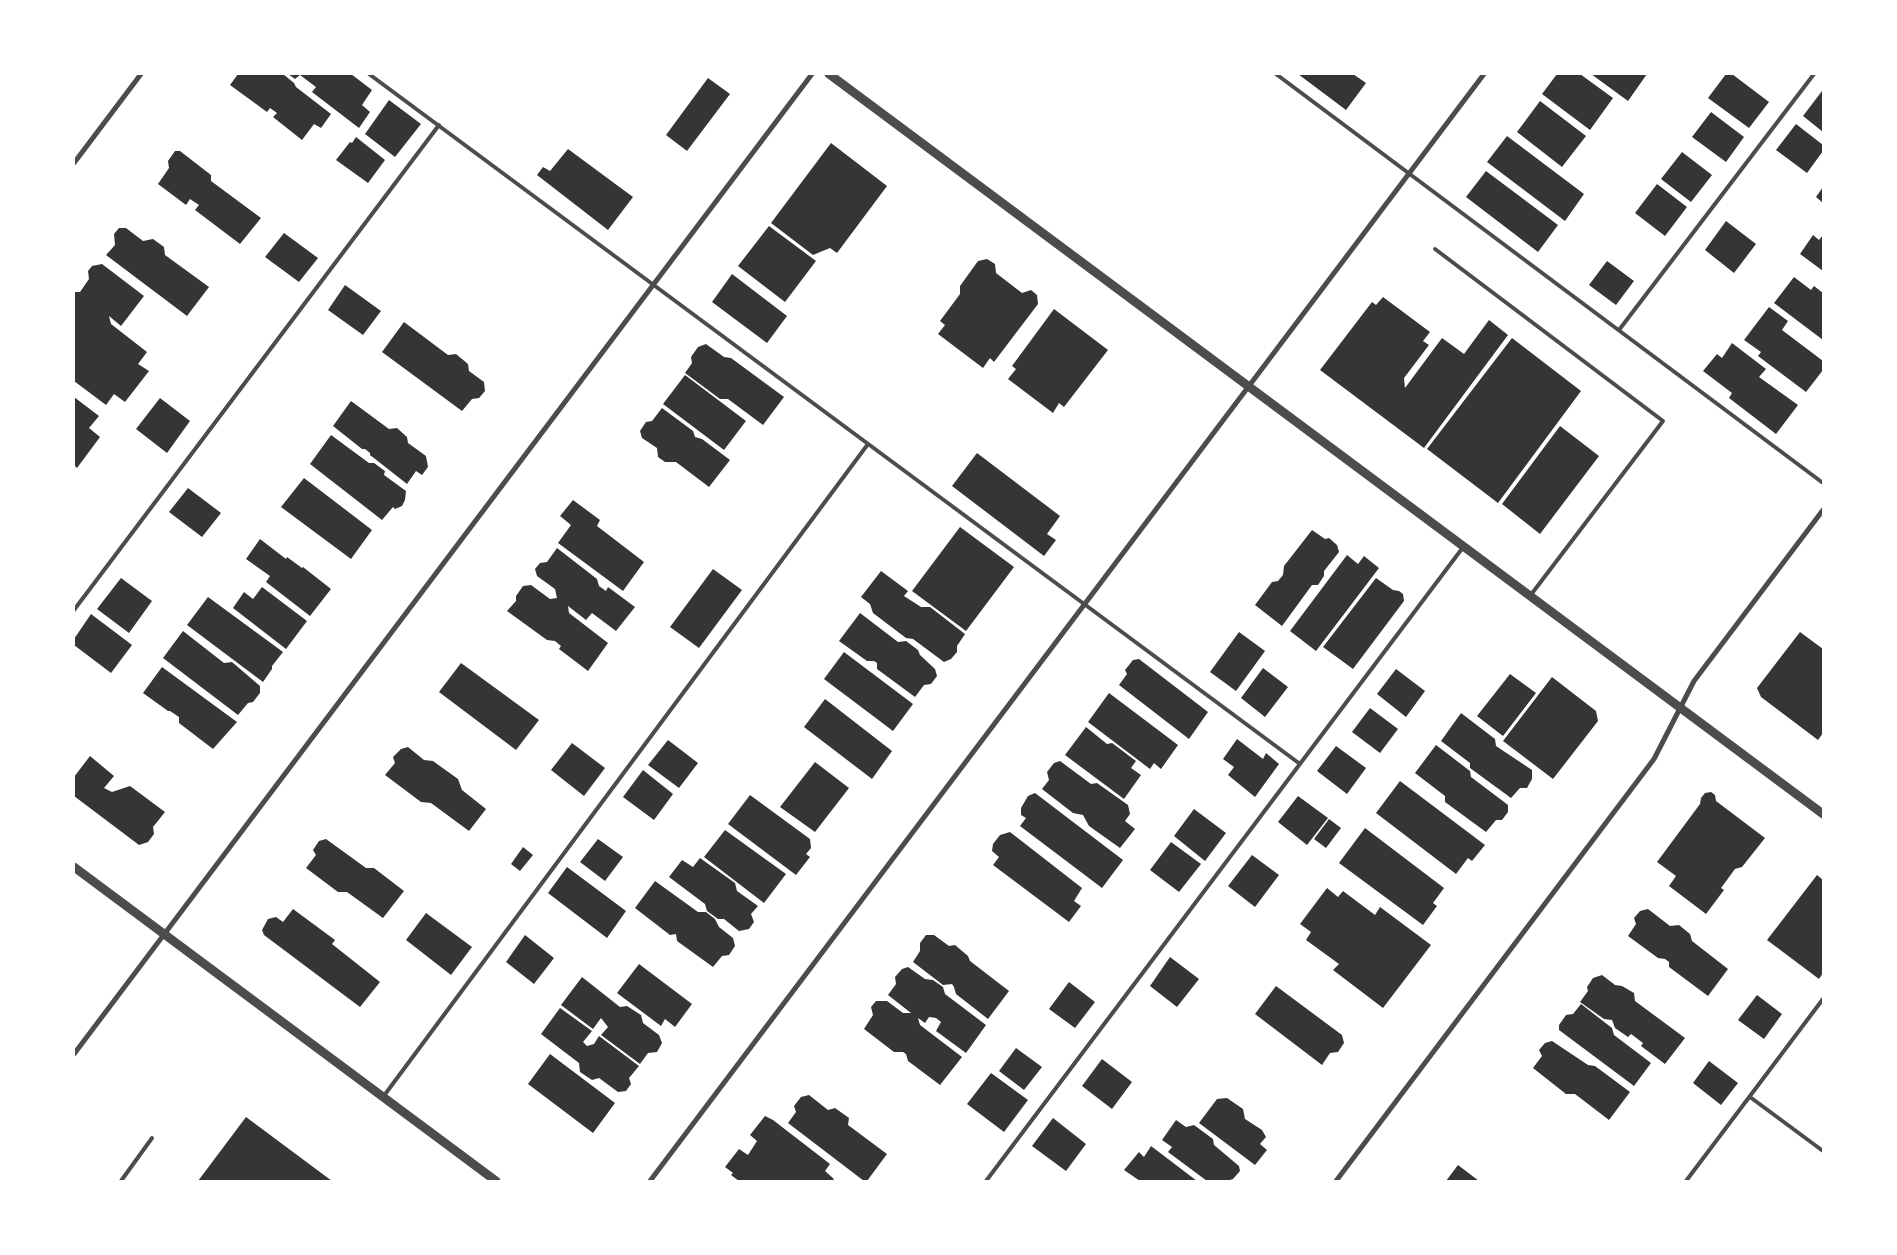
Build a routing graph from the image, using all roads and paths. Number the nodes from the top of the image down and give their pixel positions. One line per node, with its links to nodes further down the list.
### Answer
1 (141, 74): 9 (street)
2 (370, 74): 8 (lane)
3 (812, 74): 12 (street)
4 (829, 74): 14 (street)
5 (1276, 74): 10 (lane)
6 (1484, 74): 10 (street)
7 (1814, 74): 13 (lane)
8 (439, 125): 12 (lane); 21 (lane)
9 (74, 163)
10 (1409, 173): 13 (lane); 14 (street)
11 (1436, 249): 19 (lane)
12 (653, 284): 15 (lane); 26 (street)
13 (1619, 330): 16 (lane)
14 (1249, 386): 18 (street); 20 (street)
15 (868, 444): 20 (lane); 29 (lane)
16 (1823, 483)
17 (1823, 510): 22 (street)
18 (1464, 546): 19 (street); 23 (lane)
19 (1530, 596): 22 (street)
20 (1084, 604): 23 (lane); 35 (street)
21 (74, 610)
22 (1680, 707): 24 (street); 37 (street)
23 (1300, 764): 36 (lane)
24 (1823, 814)
25 (74, 867): 26 (street)
26 (164, 934): 28 (street); 29 (street)
27 (1823, 999): 30 (lane)
28 (74, 1054)
29 (383, 1097): 34 (street)
30 (1750, 1097): 32 (lane); 38 (lane)
31 (152, 1138): 33 (lane)
32 (1823, 1151)
33 (120, 1181)
34 (496, 1181)
35 (650, 1181)
36 (986, 1181)
37 (1336, 1181)
38 (1686, 1181)

